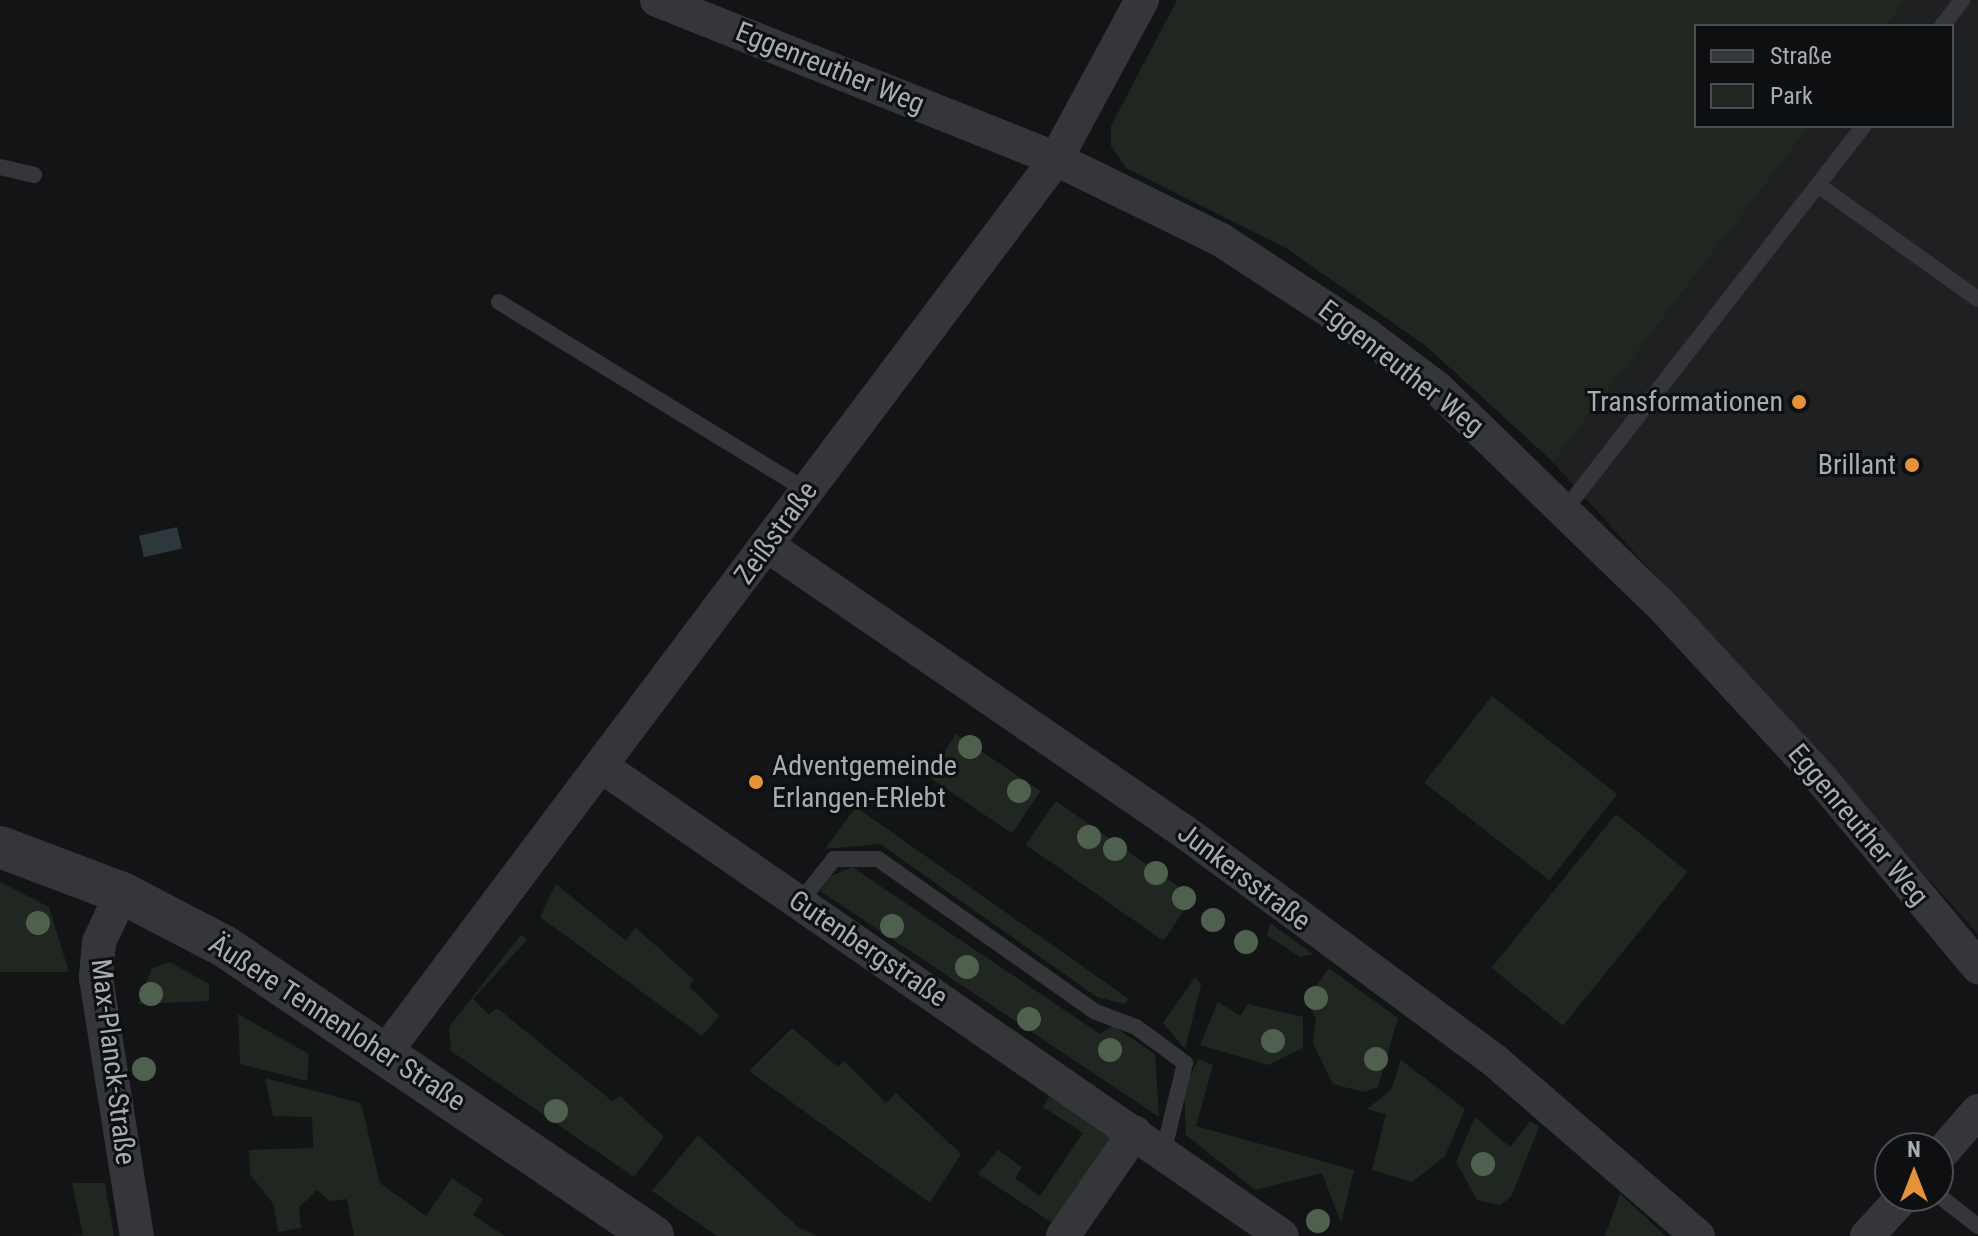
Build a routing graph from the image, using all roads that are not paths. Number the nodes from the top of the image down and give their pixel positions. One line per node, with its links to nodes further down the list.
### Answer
1 (657, 0): 6 (street, Eggenreuther Weg)
2 (1142, 0): 6 (street, Zeißstraße)
3 (1962, 0): 4 (lane)
4 (1944, 24)
5 (1862, 128): 9 (lane)
6 (1056, 159): 12 (street, Zeißstraße); 13 (street, Eggenreuther Weg)
7 (0, 167): 8 (lane)
8 (34, 175)
9 (1818, 185): 10 (lane); 13 (lane)
10 (1978, 299)
11 (499, 302): 12 (lane)
12 (807, 491): 14 (street, Zeißstraße)
13 (1564, 511): 19 (street, Eggenreuther Weg)
14 (768, 546): 15 (street, Zeißstraße); 32 (street, Junkersstraße)
15 (601, 766): 18 (street, Gutenbergstraße); 20 (street, Zeißstraße)
16 (0, 847): 17 (street, Äußere Tennenloher Straße)
17 (122, 893): 20 (street, Äußere Tennenloher Straße); 28 (street, Max-Planck-Straße)
18 (800, 902): 22 (street, Gutenbergstraße); 24 (lane)
19 (1978, 967)
20 (387, 1050): 29 (street, Äußere Tennenloher Straße)
21 (1978, 1111): 23 (street)
22 (1135, 1132): 24 (street, Gutenbergstraße); 30 (street)
23 (1954, 1139)
24 (1163, 1153): 31 (street, Gutenbergstraße)
25 (1954, 1207): 27 (lane)
26 (1889, 1212): 33 (street)
27 (1978, 1226)
28 (137, 1236)
29 (653, 1236)
30 (1063, 1236)
31 (1282, 1236)
32 (1698, 1236)
33 (1867, 1236)

